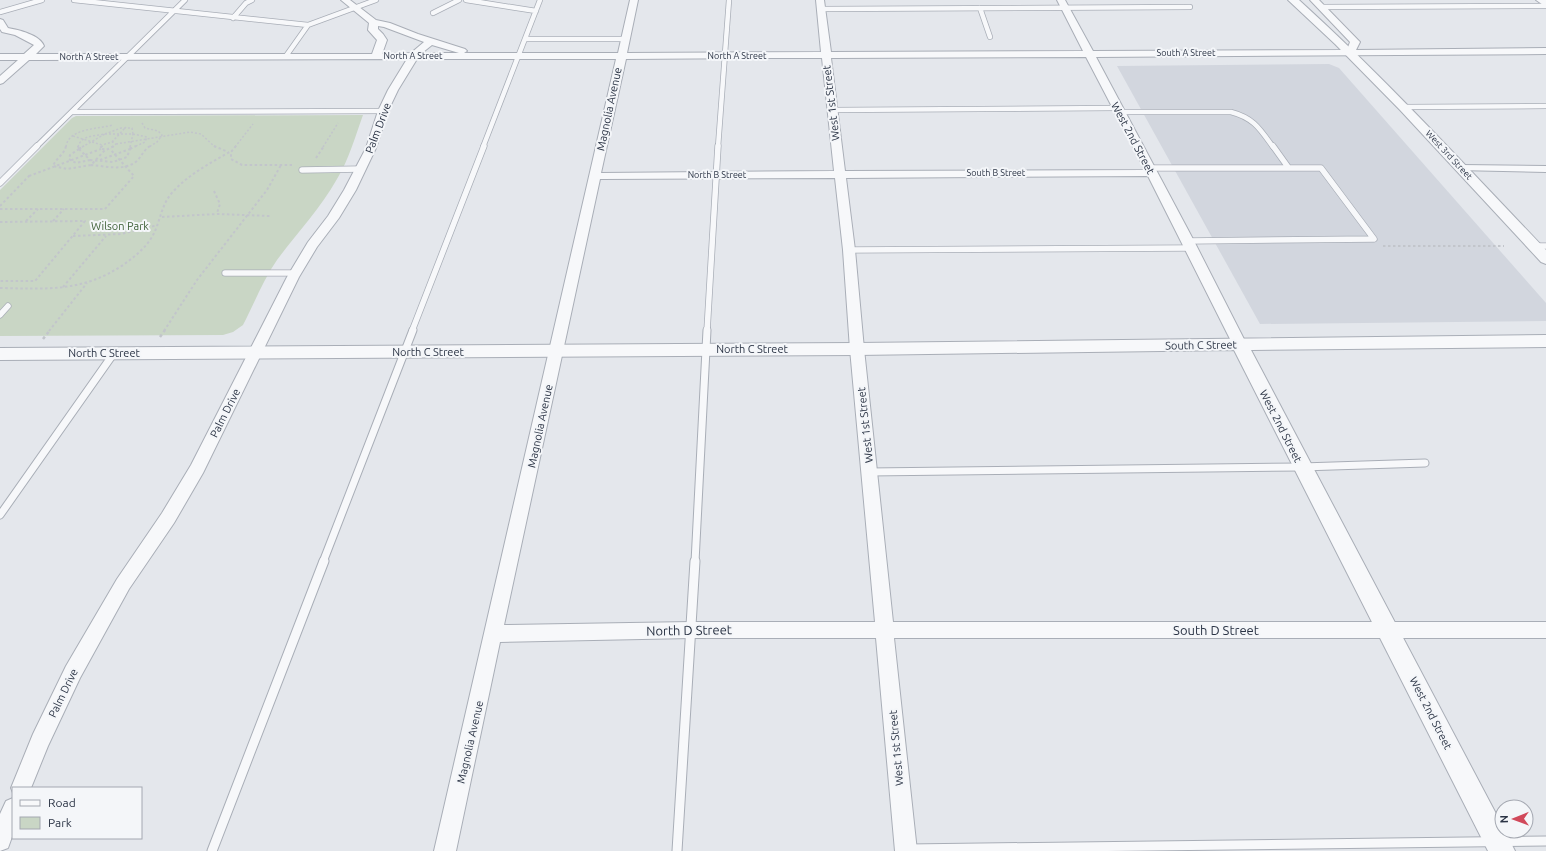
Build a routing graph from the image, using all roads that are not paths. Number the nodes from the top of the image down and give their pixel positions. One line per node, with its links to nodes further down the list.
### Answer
1 (42, 0): 24 (lane)
2 (74, 0): 25 (lane)
3 (185, 0): 25 (lane)
4 (252, 0): 27 (lane)
5 (345, 0): 21 (street)
6 (376, 0): 21 (lane)
7 (459, 0): 26 (lane)
8 (466, 0): 23 (lane)
9 (540, 0): 23 (lane)
10 (634, 0): 34 (street, Magnolia Avenue)
11 (728, 0): 47 (lane)
12 (1293, 0): 38 (street, West 3rd Street)
13 (1500, 0): 19 (lane)
14 (1540, 0): 18 (street)
15 (1317, 3): 19 (lane); 38 (street)
16 (821, 4): 22 (lane); 40 (street, West 1st Street)
17 (1063, 4): 20 (lane); 22 (lane); 39 (street, West 2nd Street)
18 (1546, 5): 19 (lane)
19 (1508, 6)
20 (1190, 7)
21 (356, 8): 28 (street); 29 (lane)
22 (980, 8): 31 (lane)
23 (536, 11): 33 (lane)
24 (0, 12)
25 (173, 12): 27 (lane); 50 (lane)
26 (433, 13)
27 (233, 18): 29 (lane)
28 (373, 22): 35 (street); 42 (street)
29 (308, 25): 41 (lane)
30 (2, 26): 32 (street); 36 (street)
31 (990, 37)
32 (0, 39)
33 (526, 39): 34 (lane); 45 (lane)
34 (626, 39): 46 (street, Magnolia Avenue)
35 (431, 42): 43 (street, Palm Drive); 44 (street)
36 (38, 43): 48 (street); 49 (street)
37 (1546, 52): 38 (street, South A Street)
38 (1350, 53): 39 (street, South A Street); 54 (street, West 3rd Street)
39 (1089, 54): 40 (street, South A Street); 56 (street, West 2nd Street)
40 (826, 55): 47 (street, North A Street); 55 (street, West 1st Street)
41 (286, 56): 42 (street, North A Street); 50 (street, North A Street)
42 (376, 56): 43 (street, North A Street)
43 (414, 56): 44 (street, North A Street); 57 (street, Palm Drive)
44 (476, 56): 45 (street, North A Street)
45 (519, 56): 46 (street, North A Street); 83 (lane)
46 (621, 56): 47 (street, North A Street); 67 (street, Magnolia Avenue)
47 (723, 56): 66 (lane)
48 (27, 57): 49 (street, North A Street); 51 (street, North A Street); 52 (street)
49 (86, 57): 50 (street, North A Street)
50 (128, 57): 58 (lane)
51 (0, 58)
52 (0, 81)
53 (1546, 106): 54 (lane)
54 (1404, 107): 60 (street, West 3rd Street)
55 (832, 110): 56 (lane); 65 (street, West 1st Street)
56 (1119, 110): 59 (lane); 64 (street, West 2nd Street)
57 (383, 111): 58 (lane); 62 (street, Palm Drive)
58 (72, 112): 68 (lane)
59 (1288, 168): 64 (lane); 69 (lane)
60 (1461, 168): 61 (street); 70 (street, West 3rd Street)
61 (1546, 168)
62 (361, 169): 63 (lane); 74 (street, Palm Drive)
63 (302, 170)
64 (1150, 171): 65 (street, South B Street); 69 (street, West 2nd Street)
65 (840, 174): 66 (street, North B Street); 71 (street, West 1st Street)
66 (716, 175): 67 (street, North B Street); 79 (lane)
67 (595, 176): 81 (street, Magnolia Avenue)
68 (0, 183)
69 (1189, 244): 71 (lane); 78 (street, West 2nd Street)
70 (1540, 246): 72 (street, West 3rd Street)
71 (849, 250): 80 (street, West 1st Street)
72 (1546, 259)
73 (225, 273): 74 (lane)
74 (296, 273): 82 (street, Palm Drive)
75 (8, 306): 76 (lane)
76 (0, 315)
77 (1546, 341): 78 (street, South C Street)
78 (1240, 344): 80 (street, South C Street); 87 (street, West 2nd Street)
79 (706, 349): 80 (street, North C Street); 81 (street, North C Street); 90 (lane)
80 (857, 349): 88 (street, West 1st Street)
81 (556, 351): 83 (street, North C Street); 94 (street, Magnolia Avenue)
82 (255, 352): 83 (street, North C Street); 84 (street, North C Street); 95 (street, Palm Drive)
83 (405, 352): 101 (lane)
84 (114, 353): 85 (street, North C Street); 89 (lane)
85 (0, 354)
86 (1425, 463): 87 (lane)
87 (1302, 467): 88 (lane); 92 (street, West 2nd Street)
88 (869, 472): 91 (street, West 1st Street)
89 (0, 515)
90 (691, 630): 91 (street, North D Street); 94 (street, North D Street); 103 (lane)
91 (885, 630): 92 (street, South D Street); 100 (street, West 1st Street)
92 (1388, 630): 93 (street, South D Street); 99 (street, West 2nd Street)
93 (1546, 630)
94 (494, 634): 102 (street, Magnolia Avenue)
95 (21, 787)
96 (12, 810): 97 (street)
97 (0, 840)
98 (1546, 841): 99 (lane)
99 (1500, 847): 100 (lane)
100 (906, 850)
101 (212, 851)
102 (445, 851)
103 (677, 851)

